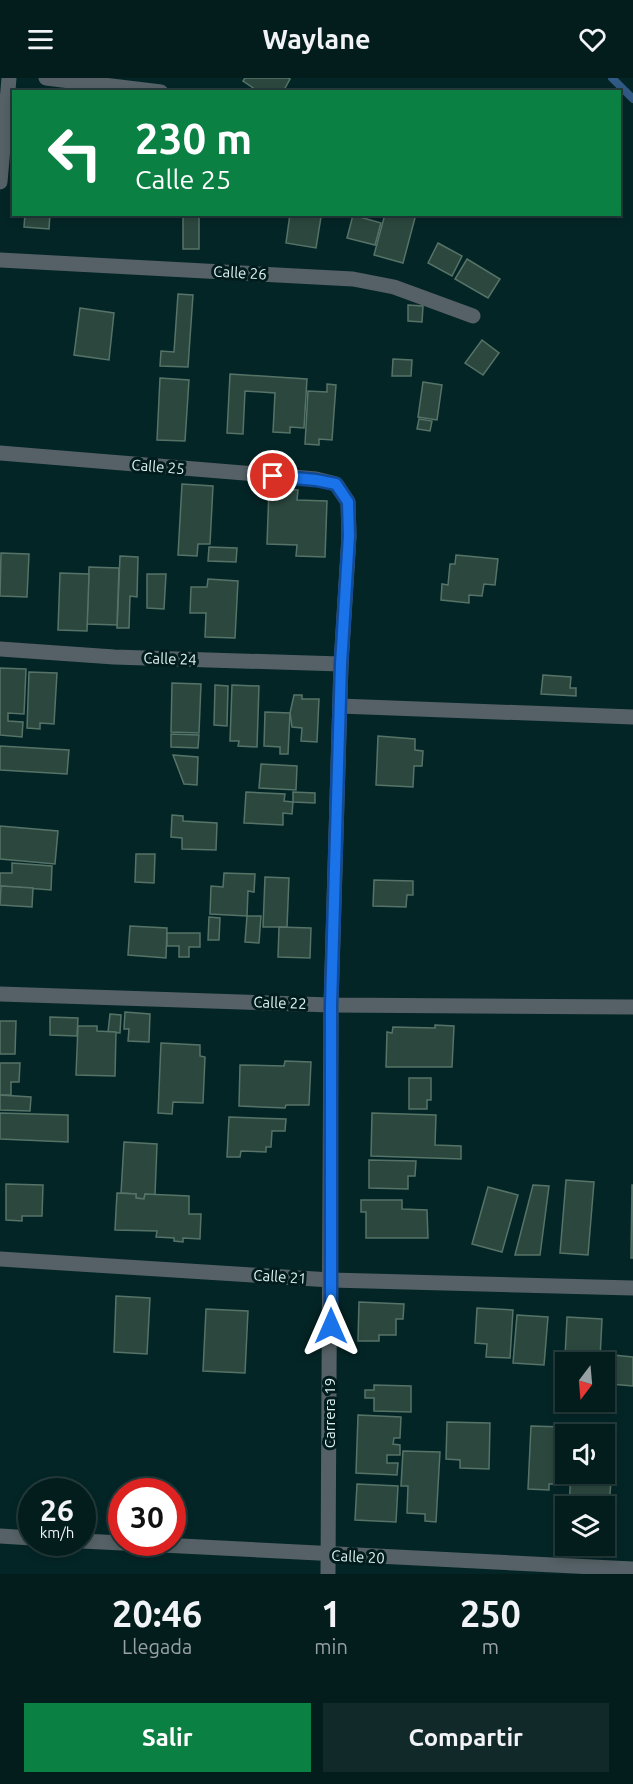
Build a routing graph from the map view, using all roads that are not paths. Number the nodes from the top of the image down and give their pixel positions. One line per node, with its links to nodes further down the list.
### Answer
1 (9, 78): 4 (street)
2 (46, 78): 3 (street)
3 (145, 90)
4 (3, 111): 5 (street)
5 (0, 182)
6 (0, 260): 7 (street, Calle 26)
7 (473, 316)
8 (0, 453): 9 (street, Calle 25)
9 (316, 480): 11 (street, Carrera 19)
10 (0, 649): 11 (street, Calle 24)
11 (341, 664): 12 (street, Carrera 19)
12 (340, 706): 13 (street); 15 (street, Carrera 19)
13 (633, 717)
14 (0, 994): 15 (street, Calle 22)
15 (331, 1005): 16 (street, Calle 22); 18 (street, Carrera 19)
16 (633, 1007)
17 (0, 1259): 18 (street, Calle 21)
18 (331, 1280): 19 (street, Calle 21); 23 (street, Carrera 19)
19 (633, 1288)
20 (0, 1536): 21 (street)
21 (18, 1537)
22 (96, 1542): 23 (street, Calle 20)
23 (329, 1555): 24 (street, Calle 20); 25 (street, Carrera 19)
24 (633, 1569)
25 (328, 1574)

